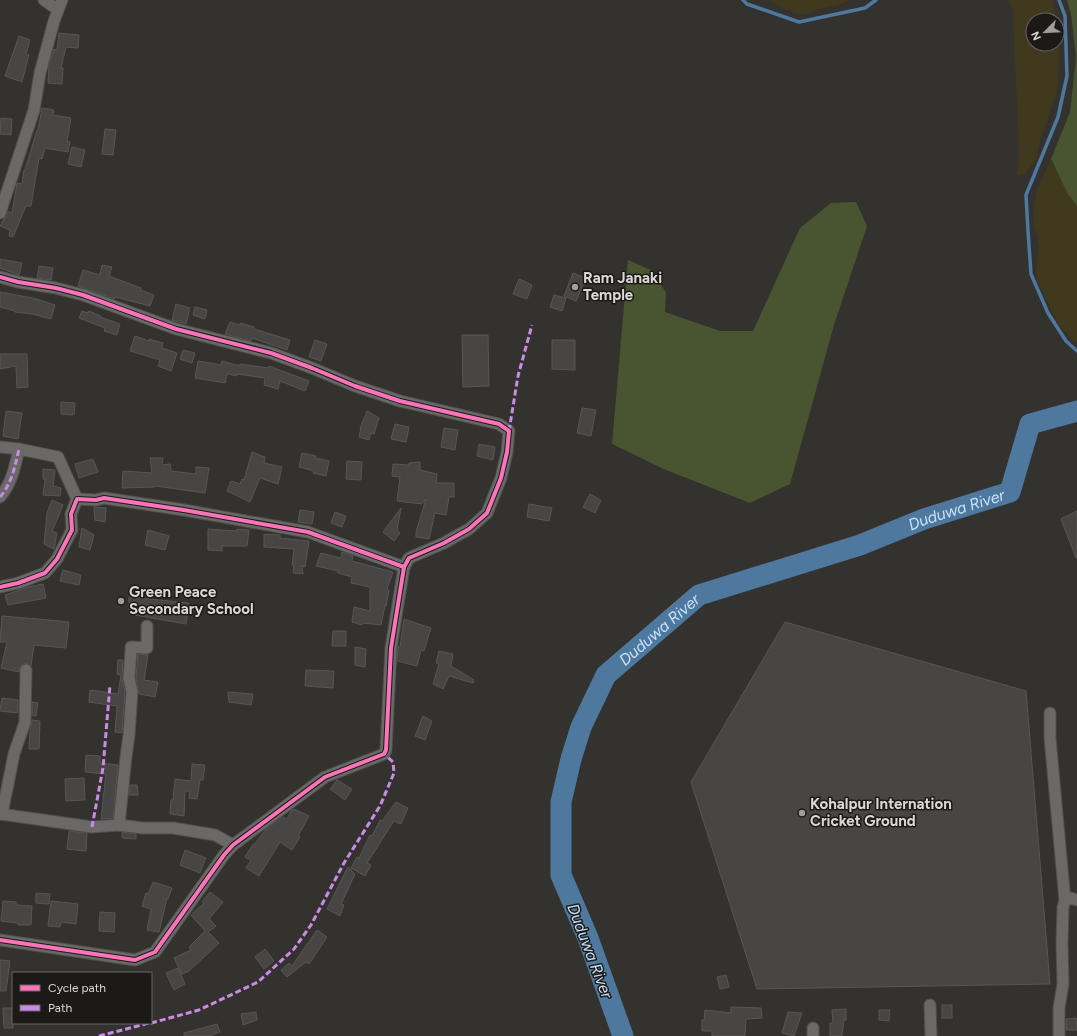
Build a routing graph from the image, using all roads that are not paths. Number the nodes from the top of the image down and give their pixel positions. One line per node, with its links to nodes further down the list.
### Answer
1 (44, 0): 2 (street)
2 (60, 5): 3 (street)
3 (0, 213)
4 (0, 277): 9 (street)
5 (0, 447): 6 (street)
6 (19, 449): 7 (street); 8 (street)
7 (0, 497)
8 (77, 499): 9 (street); 10 (street)
9 (404, 567): 16 (street)
10 (0, 586)
11 (147, 626): 15 (street)
12 (26, 670): 14 (street)
13 (1050, 713): 18 (street)
14 (1, 814): 15 (street)
15 (119, 825): 16 (street)
16 (234, 845): 19 (street)
17 (1077, 900): 18 (street)
18 (1065, 901): 22 (street)
19 (0, 940)
20 (930, 1005): 21 (street)
21 (932, 1036)
22 (1059, 1036)

